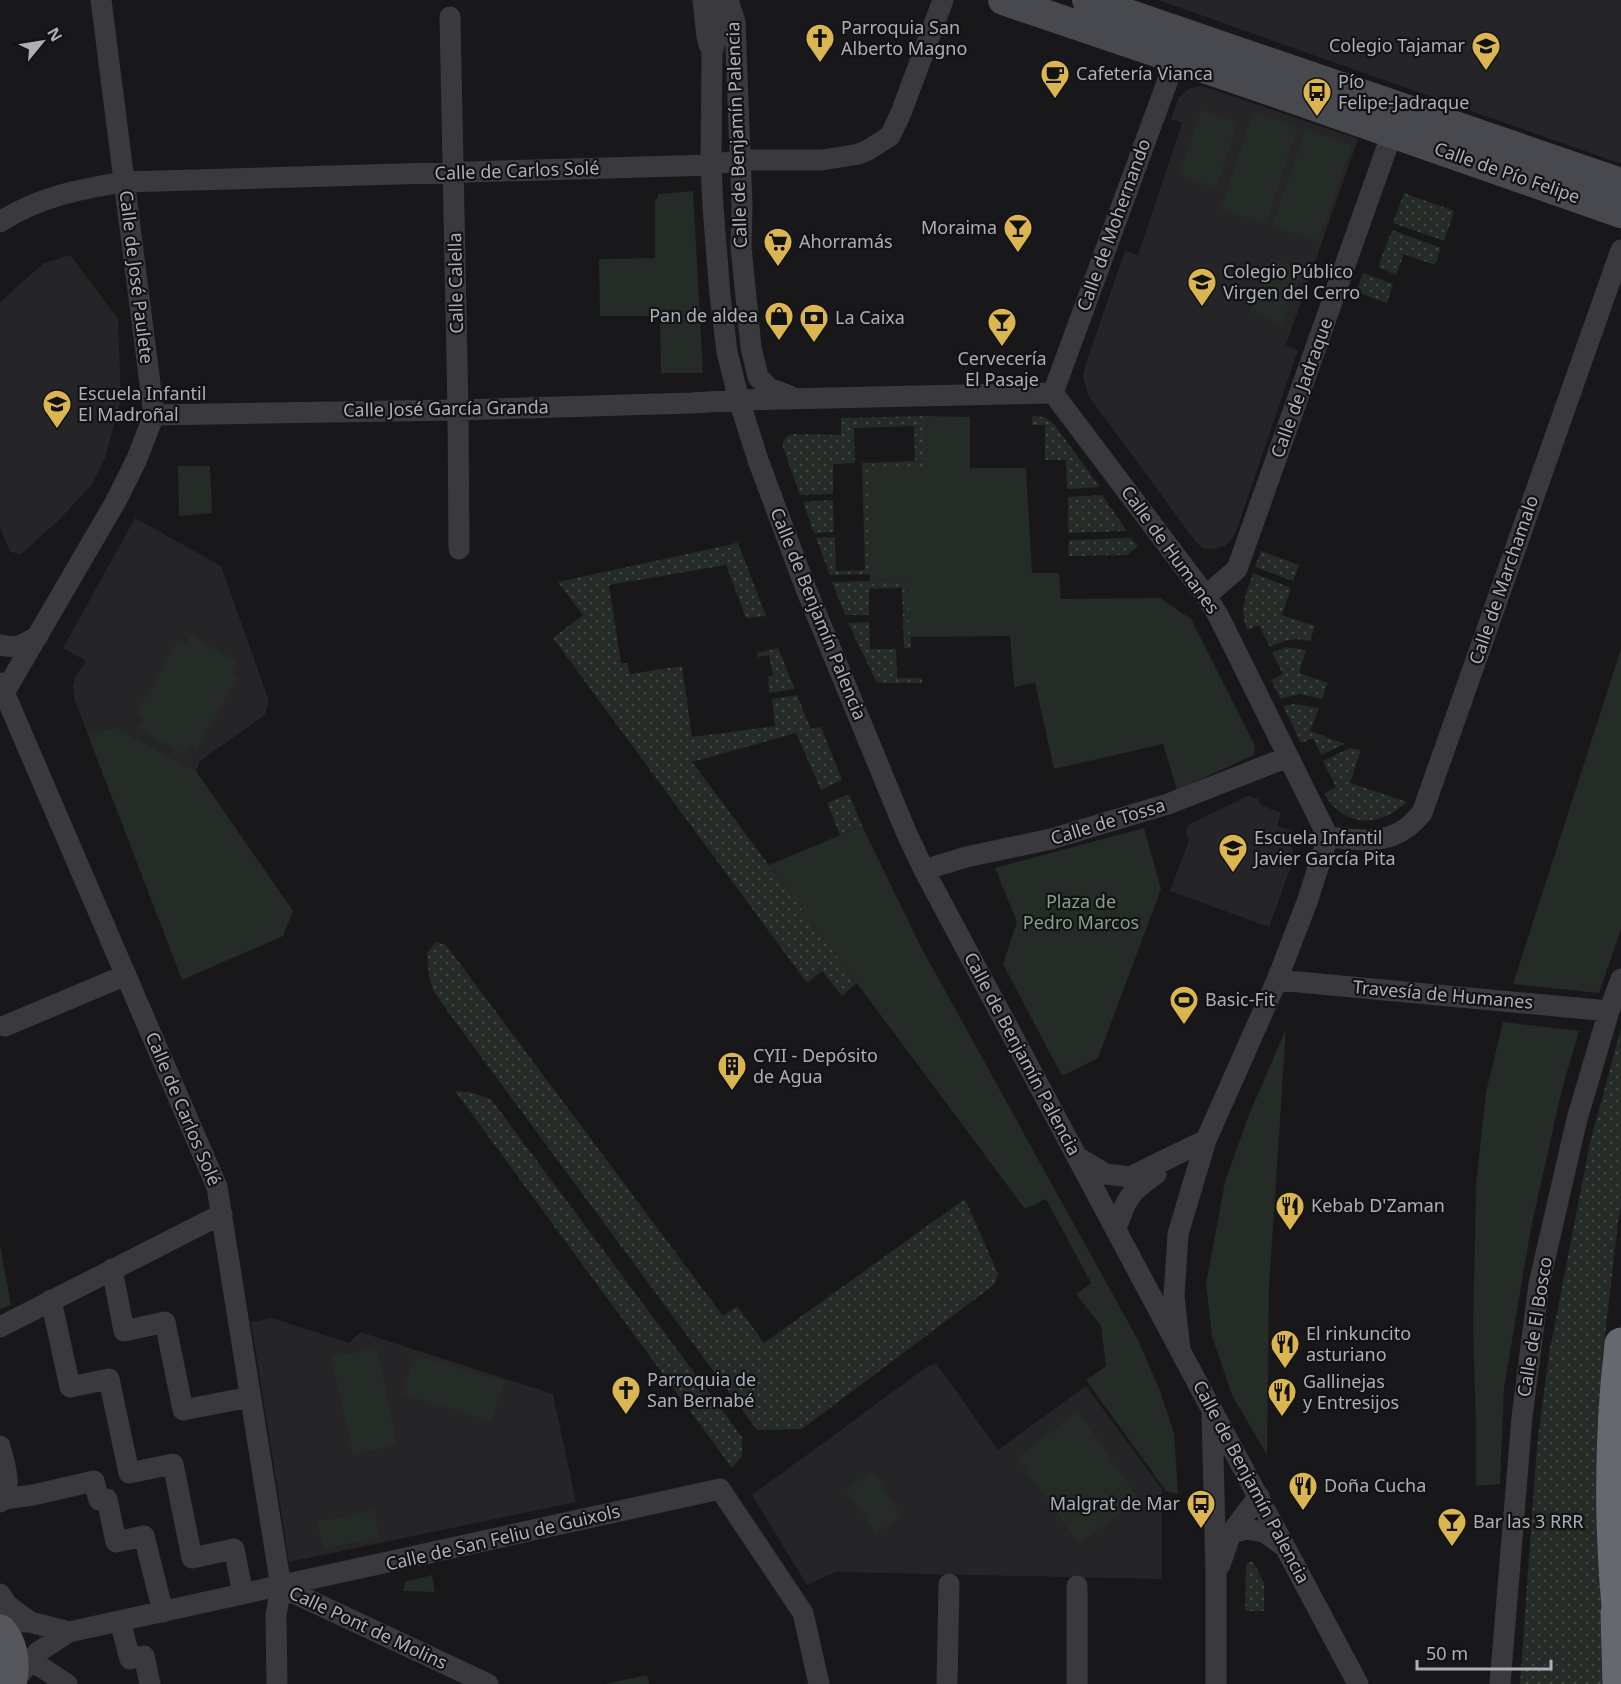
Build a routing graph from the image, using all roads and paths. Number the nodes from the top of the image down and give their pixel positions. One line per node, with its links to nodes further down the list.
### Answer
1 (101, 0): 15 (street, Calle de José Paulete)
2 (703, 0): 10 (street, Calle de Benjamín Palencia)
3 (722, 0): 10 (street, Calle de Benjamín Palencia)
4 (728, 0): 12 (street, Calle de Benjamín Palencia)
5 (943, 0): 12 (street, Calle de Carlos Solé)
6 (1003, 0): 9 (street, Calle de Pío Felipe)
7 (1087, 0): 9 (street, Calle de Pío Felipe)
8 (450, 17): 14 (street, Calle Calella)
9 (1180, 46): 11 (street, Calle de Pío Felipe); 21 (street, Calle de Mohernando)
10 (712, 53): 13 (street, Calle de Benjamín Palencia)
11 (1397, 120): 16 (street, Calle de Pío Felipe); 17 (street, Calle de Pío Felipe); 27 (street, Calle de Jadraque)
12 (740, 160): 13 (street, Calle de Carlos Solé); 20 (street, Calle de Benjamín Palencia)
13 (711, 165): 14 (street, Calle de Carlos Solé); 23 (street, Calle de Benjamín Palencia)
14 (453, 173): 15 (street, Calle de Carlos Solé); 24 (street, Calle Calella)
15 (124, 182): 18 (street, Calle de Carlos Solé); 25 (street, Calle de José Paulete)
16 (1621, 183)
17 (1621, 213)
18 (0, 222)
19 (1621, 250): 32 (street, Calle de Marchamalo)
20 (758, 377): 22 (street); 23 (street)
21 (1053, 393): 22 (street); 27 (street, Calle de Humanes)
22 (796, 398): 23 (street)
23 (739, 400): 24 (street, Calle José García Granda); 33 (street, Calle de Benjamín Palencia)
24 (458, 410): 25 (street, Calle José García Granda); 26 (street, Calle Calella)
25 (154, 415): 28 (street, Calle de José Paulete)
26 (459, 549)
27 (1206, 596): 31 (street, Calle de Humanes)
28 (38, 635): 29 (street); 30 (street, Calle de José Paulete)
29 (0, 645)
30 (1, 691): 34 (street, Calle de Carlos Solé)
31 (1288, 757): 32 (street, Calle de Humanes); 33 (street, Calle de Tossa)
32 (1328, 837): 36 (street)
33 (924, 870): 40 (street, Calle de Benjamín Palencia)
34 (126, 975): 38 (street); 41 (street, Calle de Carlos Solé)
35 (1621, 979): 37 (street, Calle de El Bosco)
36 (1277, 980): 37 (street, Travesía de Humanes); 39 (street)
37 (1609, 1011): 79 (street, Calle de El Bosco)
38 (5, 1026)
39 (1206, 1140): 40 (street); 42 (street); 47 (street)
40 (1078, 1158): 42 (street, Calle de Benjamín Palencia)
41 (222, 1214): 43 (street); 48 (street, Calle de Carlos Solé)
42 (1116, 1229): 47 (street, Calle de Benjamín Palencia)
43 (112, 1269): 44 (street); 48 (street)
44 (51, 1300): 45 (street); 61 (street)
45 (0, 1327)
46 (1621, 1344): 59 (highway)
47 (1180, 1350): 49 (street, Calle de Benjamín Palencia)
48 (250, 1397): 58 (street, Calle de Carlos Solé)
49 (1212, 1410): 51 (street, Calle de Benjamín Palencia); 55 (street)
50 (0, 1446): 52 (street)
51 (1259, 1496): 53 (street); 54 (street, Calle de Benjamín Palencia)
52 (2, 1500): 62 (street)
53 (1232, 1533): 54 (street); 55 (street)
54 (1287, 1548): 78 (street, Calle de Benjamín Palencia)
55 (1216, 1574): 77 (street)
56 (949, 1584): 75 (street)
57 (1077, 1586): 76 (street)
58 (281, 1587): 61 (street, Calle de San Feliu de Guixols); 72 (street, Calle de Carlos Solé); 73 (street, Calle Pont de Molins); 74 (street, Calle de San Feliu de Guixols)
59 (1616, 1593): 67 (highway); 80 (highway)
60 (0, 1594): 65 (street, Calle de San Feliu de Guixols)
61 (243, 1594): 62 (street, Calle de San Feliu de Guixols)
62 (163, 1612): 63 (street, Calle de San Feliu de Guixols)
63 (120, 1621): 66 (street, Calle de San Feliu de Guixols); 71 (street)
64 (0, 1622): 65 (street, Calle de San Feliu de Guixols)
65 (15, 1626): 66 (street, Calle de San Feliu de Guixols); 69 (main road)
66 (69, 1632): 69 (street, Calle de San Feliu de Guixols)
67 (1621, 1635)
68 (41, 1667): 70 (street)
69 (11, 1684)
70 (67, 1684)
71 (150, 1684)
72 (277, 1684)
73 (488, 1684)
74 (819, 1684)
75 (947, 1684)
76 (1077, 1684)
77 (1216, 1684)
78 (1358, 1684)
79 (1500, 1684)
80 (1619, 1684)

